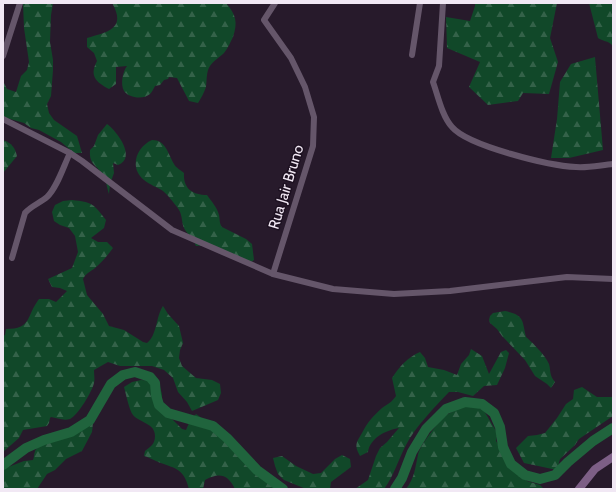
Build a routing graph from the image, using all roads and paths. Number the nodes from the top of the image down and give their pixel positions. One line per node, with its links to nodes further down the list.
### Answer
1 (20, 3): 6 (street)
2 (275, 3): 11 (street, Rua Jair Bruno)
3 (420, 3): 5 (street)
4 (443, 3): 9 (street)
5 (412, 54)
6 (3, 56)
7 (3, 119): 8 (street)
8 (70, 152): 10 (street); 11 (street)
9 (613, 164)
10 (12, 258)
11 (274, 274): 12 (street)
12 (613, 279)
13 (613, 457): 14 (main road)
14 (579, 489)

